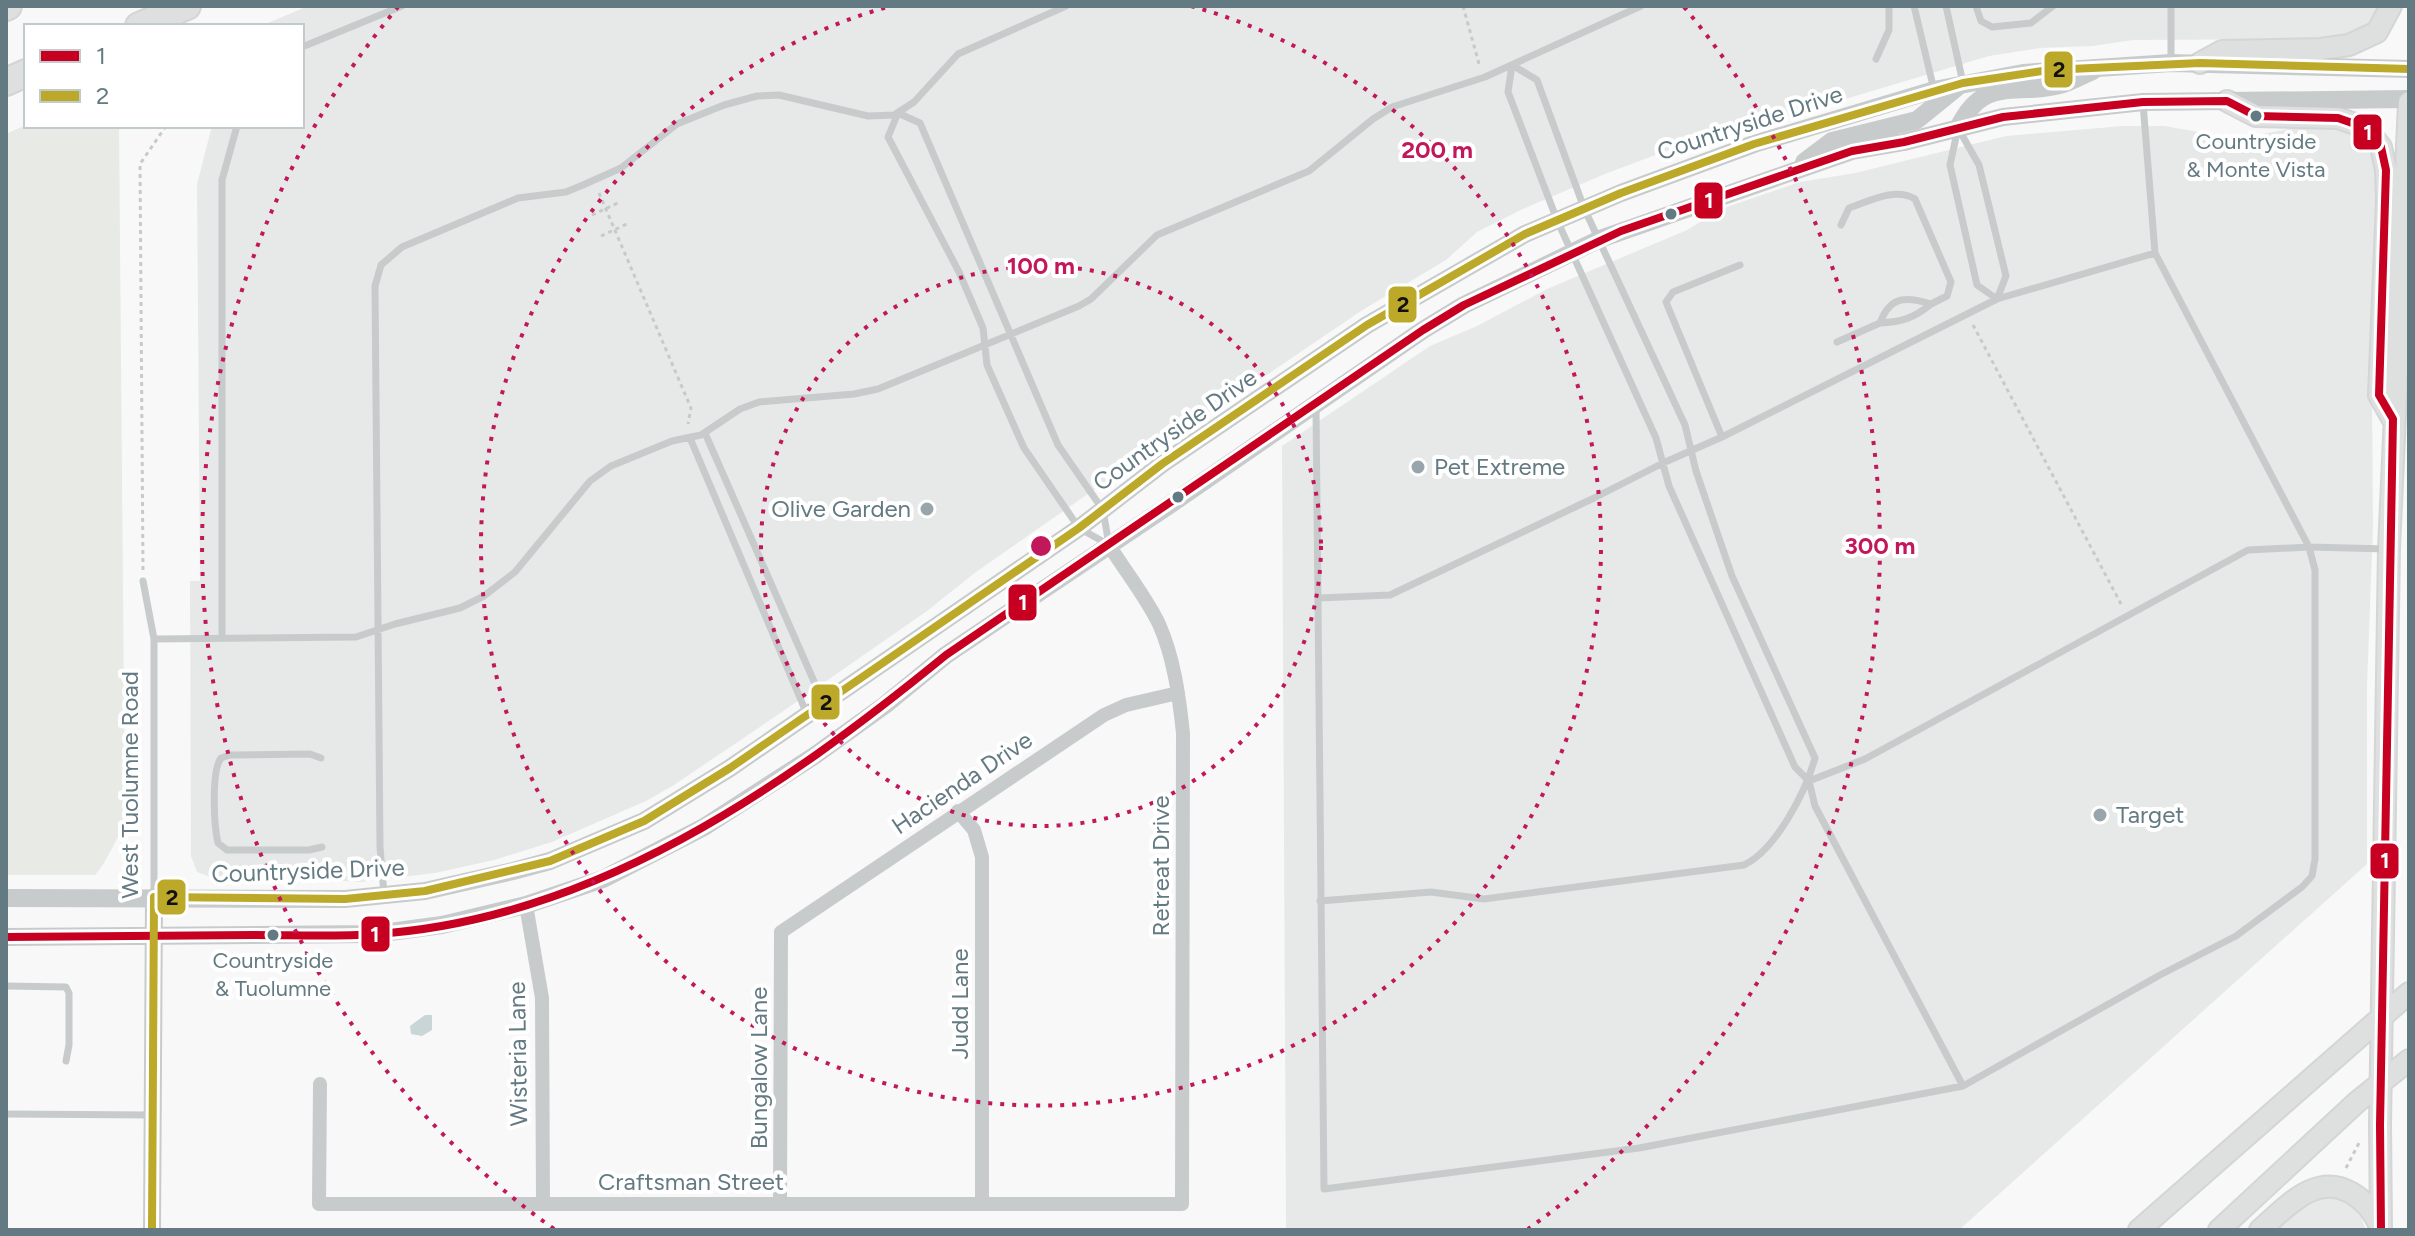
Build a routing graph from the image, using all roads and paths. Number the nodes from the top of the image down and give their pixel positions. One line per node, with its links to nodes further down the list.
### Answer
1 (187, 6): 13 (highway)
2 (402, 6): 14 (lane)
3 (1066, 6): 27 (lane)
4 (1463, 6): 20 (path)
5 (1641, 6): 18 (lane)
6 (1889, 6): 15 (lane)
7 (1914, 6): 23 (lane)
8 (1946, 6): 22 (lane)
9 (1976, 6): 10 (lane)
10 (2053, 6)
11 (2171, 6): 16 (lane)
12 (2391, 6): 17 (main road)
13 (144, 24)
14 (304, 46)
15 (1876, 59)
16 (2171, 63): 17 (street, Countryside Drive); 19 (street, Countryside Drive)
17 (2200, 63): 21 (street, Countryside Drive)
18 (1512, 65): 35 (lane); 37 (lane); 50 (lane)
19 (2107, 65): 22 (street, Countryside Drive); 30 (street)
20 (1480, 66)
21 (2409, 69)
22 (1963, 83): 23 (street, Countryside Drive); 31 (street)
23 (1934, 90): 35 (street, Countryside Drive)
24 (2227, 101): 25 (street); 26 (street); 54 (main road)
25 (2409, 101): 54 (main road)
26 (2143, 102): 30 (street); 44 (lane)
27 (898, 113): 50 (lane); 52 (lane); 69 (lane)
28 (165, 128): 66 (path)
29 (236, 128): 70 (lane)
30 (1958, 128): 31 (street); 46 (lane); 46 (lane)
31 (1792, 171): 42 (street)
32 (599, 193): 34 (path)
33 (620, 202): 34 (path)
34 (606, 208): 36 (path); 40 (path)
35 (1584, 208): 37 (street, Countryside Drive); 42 (lane)
36 (592, 215)
37 (1557, 220): 43 (lane); 61 (street, Countryside Drive)
38 (629, 223): 40 (path)
39 (1841, 225): 47 (lane)
40 (615, 229): 41 (path); 55 (path)
41 (601, 236)
42 (1600, 239): 43 (street); 59 (lane)
43 (1572, 252): 53 (street); 60 (lane)
44 (2155, 253): 46 (lane); 64 (lane)
45 (1740, 265): 57 (lane)
46 (1997, 299): 48 (lane)
47 (1931, 304): 49 (lane); 49 (lane)
48 (1967, 313): 57 (lane); 68 (path)
49 (1880, 323): 51 (lane)
50 (1011, 335): 52 (lane); 61 (lane)
51 (1837, 342)
52 (985, 346): 56 (lane); 62 (lane)
53 (1316, 404): 63 (street); 67 (lane)
54 (2393, 419): 65 (main road)
55 (688, 424)
56 (705, 433): 58 (lane); 73 (lane)
57 (1722, 437): 59 (lane)
58 (690, 438): 69 (lane); 74 (lane)
59 (1692, 450): 60 (lane); 76 (lane)
60 (1663, 463): 67 (lane); 76 (lane)
61 (1103, 510): 62 (street, Countryside Drive); 63 (lane)
62 (1079, 528): 63 (lane); 73 (street, Countryside Drive)
63 (1109, 545): 72 (street, Retreat Drive); 83 (street)
64 (2309, 547): 65 (lane); 68 (lane); 94 (lane)
65 (2389, 549): 89 (main road)
66 (143, 581): 71 (lane, West Tuolumne Road)
67 (1319, 598): 82 (lane)
68 (2127, 615): 76 (lane)
69 (378, 630): 70 (lane); 80 (lane)
70 (222, 638): 71 (lane)
71 (154, 639): 79 (lane, West Tuolumne Road)
72 (1178, 693): 77 (street, Hacienda Drive); 102 (street, Retreat Drive)
73 (823, 702): 74 (street, Countryside Drive)
74 (807, 714): 80 (street, Countryside Drive)
75 (321, 758): 78 (lane)
76 (1809, 781): 82 (lane); 94 (lane)
77 (958, 811): 84 (street, Hacienda Drive); 101 (street, Judd Lane)
78 (322, 847)
79 (154, 897): 80 (street, Countryside Drive); 81 (street, Countryside Drive); 85 (street, West Tuolumne Road)
80 (384, 897)
81 (6, 898)
82 (1320, 901): 94 (lane)
83 (526, 905): 85 (street); 99 (street, Wisteria Lane)
84 (781, 932): 100 (street, Bungalow Lane)
85 (153, 936): 86 (street); 96 (street, West Tuolumne Road)
86 (6, 937)
87 (6, 986): 91 (lane)
88 (2409, 993): 89 (main road)
89 (2382, 1015): 92 (main road); 105 (main road)
90 (2409, 1060): 92 (main road)
91 (66, 1061)
92 (2381, 1083): 103 (main road); 106 (main road)
93 (320, 1084): 99 (street, Craftsman Street)
94 (1963, 1086)
95 (6, 1114): 96 (lane)
96 (152, 1115): 104 (street, West Tuolumne Road)
97 (2359, 1143): 98 (path)
98 (2341, 1179)
99 (543, 1203): 100 (street, Craftsman Street)
100 (780, 1204): 101 (street, Craftsman Street)
101 (982, 1204): 102 (street, Craftsman Street)
102 (1182, 1204)
103 (2381, 1229): 107 (main road)
104 (152, 1230)
105 (2139, 1230)
106 (2219, 1230)
107 (2260, 1230)

